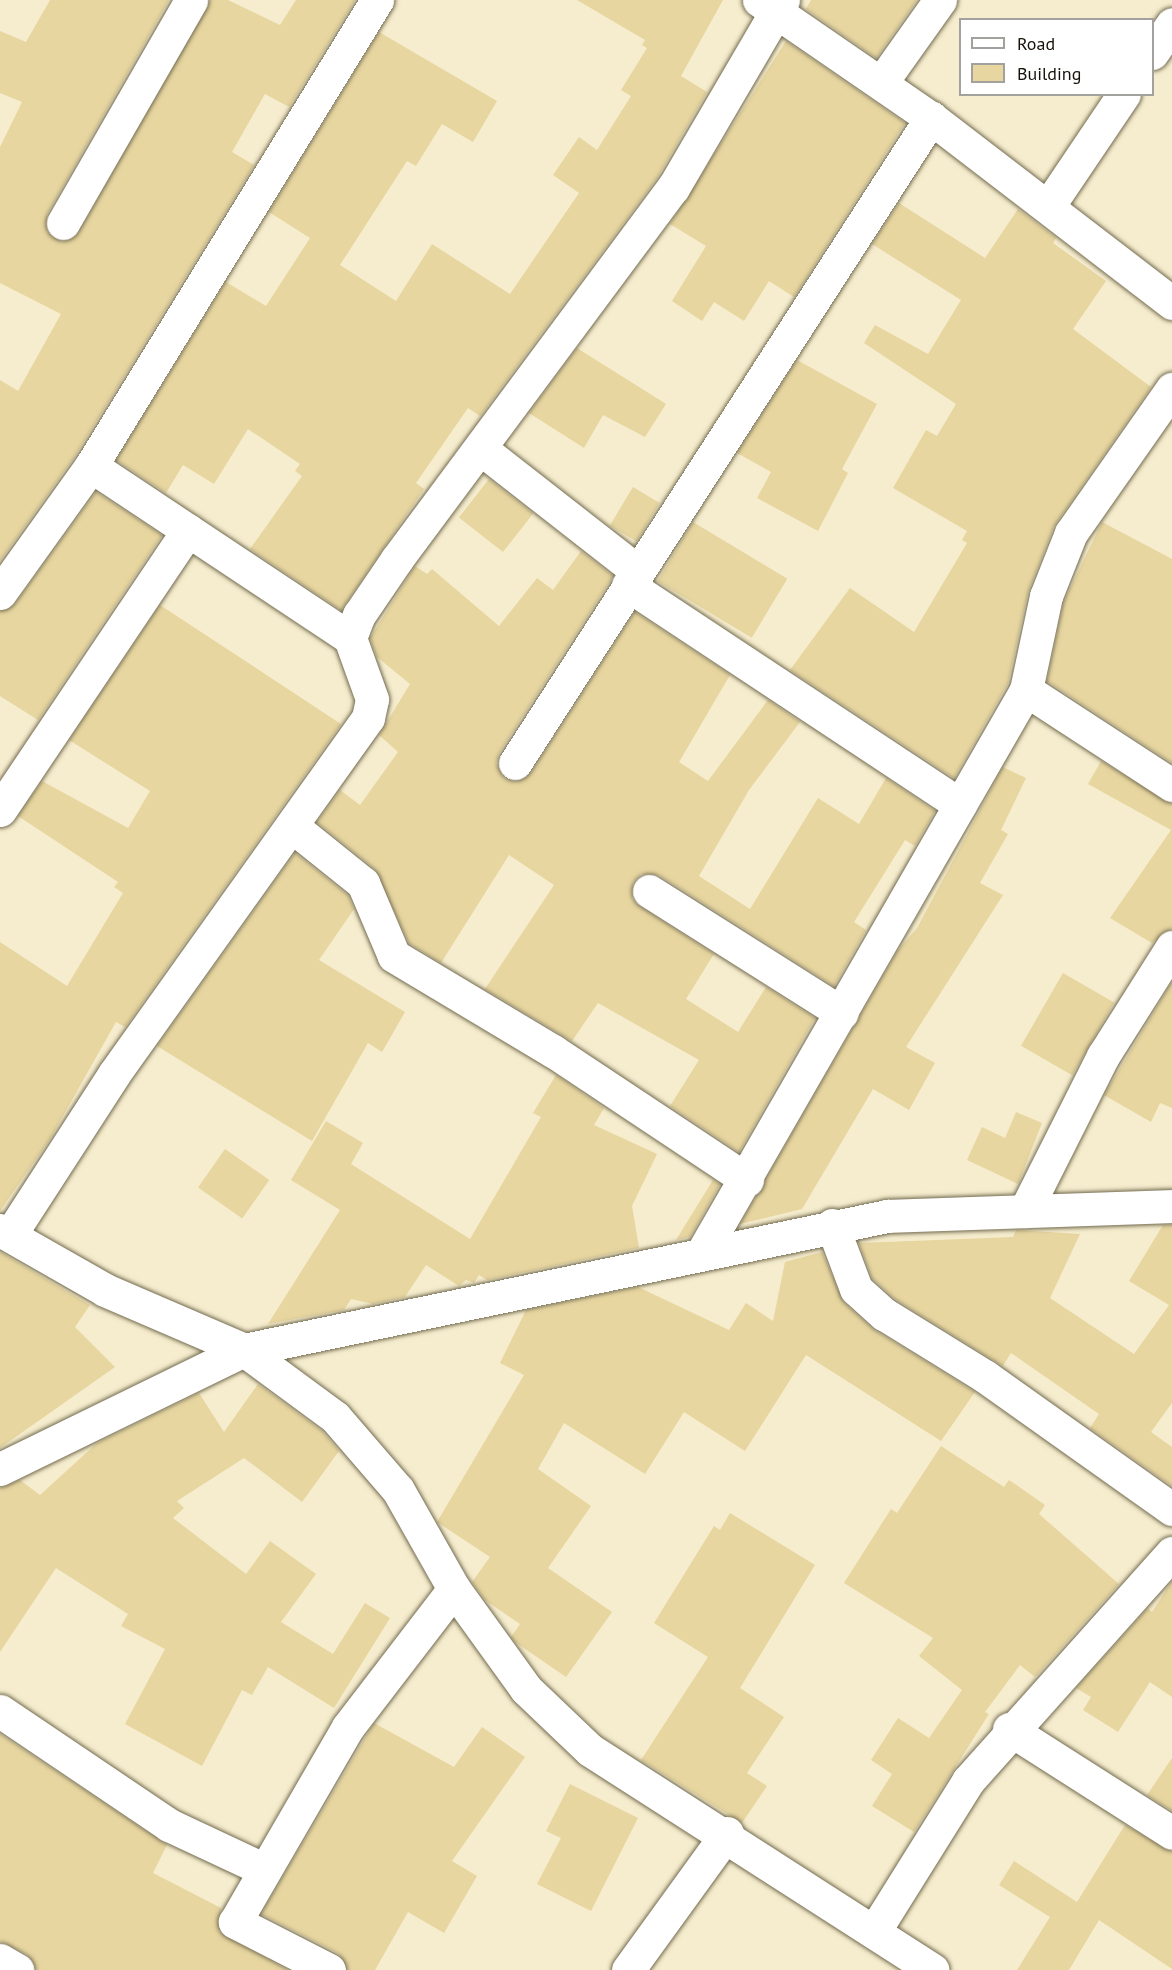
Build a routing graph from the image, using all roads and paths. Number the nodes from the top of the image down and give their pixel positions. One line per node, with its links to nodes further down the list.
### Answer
1 (191, 0): 11 (street)
2 (377, 0): 15 (street)
3 (940, 0): 7 (street)
4 (773, 4): 7 (street); 14 (street)
5 (1172, 24): 6 (street)
6 (1154, 50)
7 (881, 83): 9 (street)
8 (1123, 96): 10 (street)
9 (931, 118): 10 (street); 17 (street)
10 (1048, 205): 12 (street)
11 (63, 223)
12 (1172, 303)
13 (1172, 389): 20 (street)
14 (481, 449): 17 (street); 19 (street)
15 (90, 466): 16 (street); 18 (street)
16 (188, 530): 19 (street); 24 (street)
17 (633, 578): 21 (street); 23 (street)
18 (0, 593)
19 (350, 638): 25 (street)
20 (1026, 690): 22 (street); 23 (street)
21 (514, 763)
22 (1172, 784)
23 (960, 805): 28 (street)
24 (0, 810)
25 (293, 827): 29 (street); 33 (street)
26 (649, 891): 28 (street)
27 (1172, 947): 31 (street)
28 (842, 1013): 29 (street)
29 (747, 1180): 34 (street)
30 (1172, 1206): 31 (street)
31 (1025, 1211): 32 (street)
32 (832, 1225): 34 (street); 37 (street)
33 (5, 1233): 35 (street)
34 (702, 1253): 35 (street)
35 (244, 1350): 36 (street); 39 (street)
36 (0, 1469)
37 (1172, 1509)
38 (1172, 1553): 41 (street)
39 (454, 1589): 42 (street); 44 (street)
40 (0, 1711): 44 (street)
41 (1009, 1729): 43 (street); 45 (street)
42 (727, 1833): 45 (street); 49 (street)
43 (1172, 1833)
44 (262, 1869): 48 (street)
45 (875, 1930): 50 (street)
46 (0, 1960): 47 (street)
47 (17, 1970)
48 (329, 1970)
49 (628, 1970)
50 (933, 1970)

